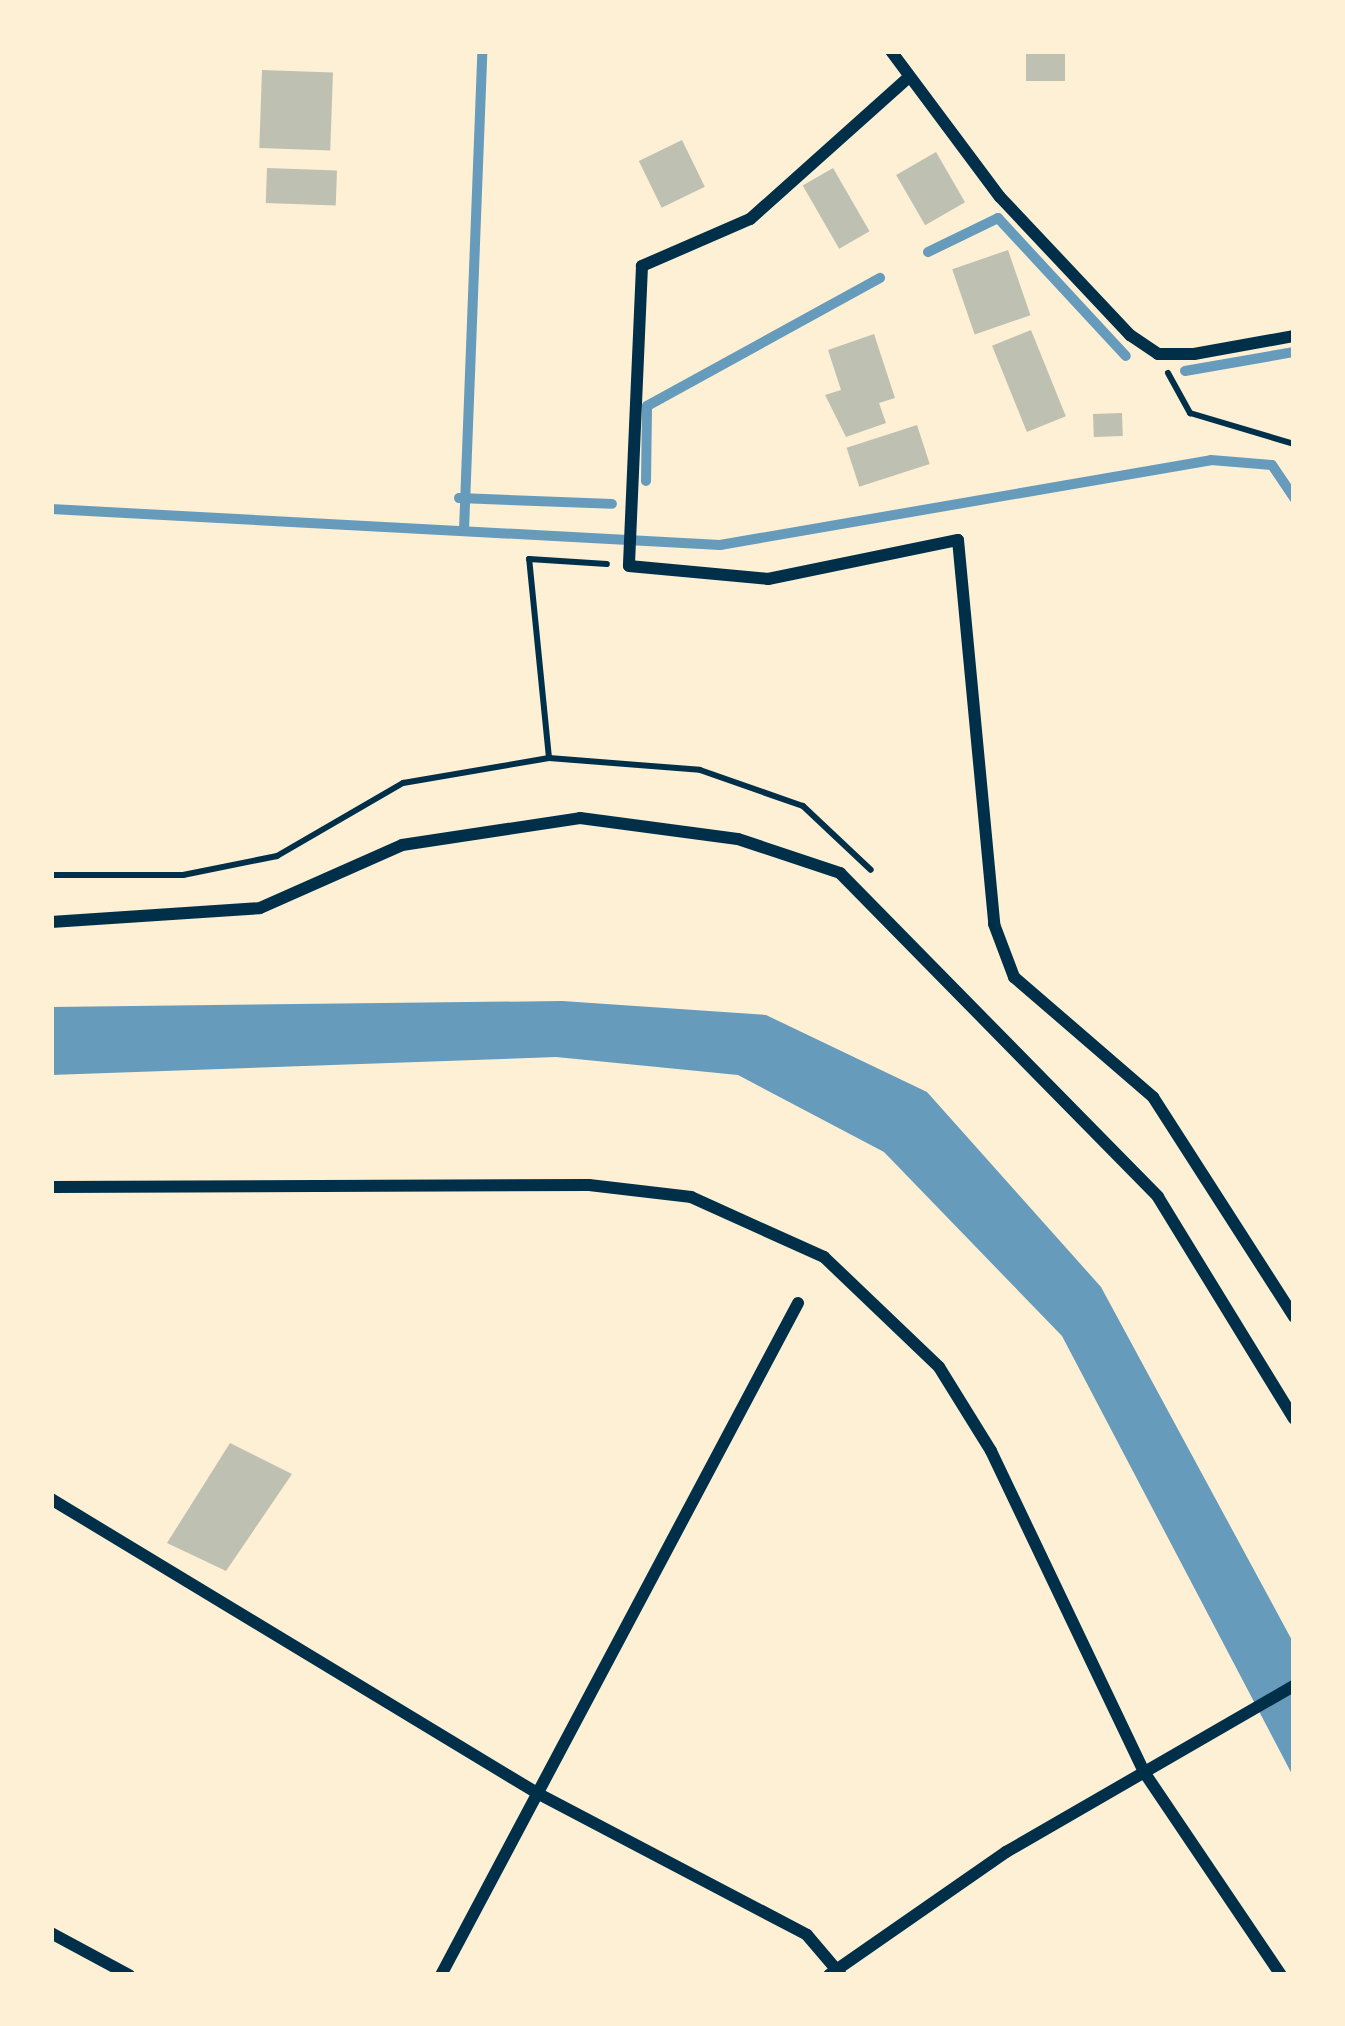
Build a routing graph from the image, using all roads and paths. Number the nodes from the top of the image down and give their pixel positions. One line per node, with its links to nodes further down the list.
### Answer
1 (891, 51): 2 (street)
2 (909, 77): 4 (street); 6 (street)
3 (1294, 336): 4 (street)
4 (1158, 354): 5 (path)
5 (1294, 444)
6 (628, 559): 7 (path); 11 (street)
7 (549, 758)
8 (51, 922): 12 (street)
9 (51, 1186): 15 (street)
10 (798, 1303): 16 (street)
11 (1294, 1317)
12 (1294, 1419)
13 (51, 1499): 16 (street)
14 (1294, 1686): 15 (street)
15 (1144, 1772): 18 (street); 21 (street)
16 (537, 1793): 18 (street); 20 (street)
17 (51, 1933): 19 (street)
18 (836, 1973)
19 (129, 1975)
20 (441, 1975)
21 (1281, 1975)

